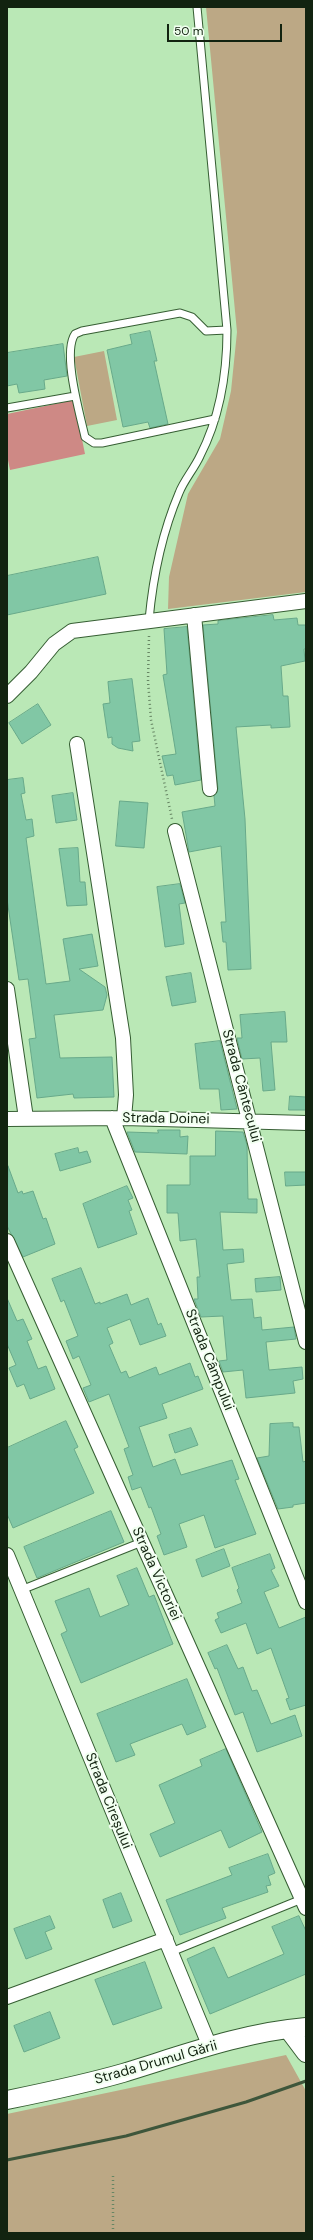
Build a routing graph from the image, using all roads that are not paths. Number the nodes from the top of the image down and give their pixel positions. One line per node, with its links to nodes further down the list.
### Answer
1 (197, 7): 2 (lane)
2 (227, 330): 3 (lane); 5 (lane)
3 (75, 396): 4 (lane); 5 (lane)
4 (7, 408)
5 (215, 419): 8 (lane)
6 (306, 601): 7 (street)
7 (194, 614): 8 (street); 11 (street)
8 (149, 620): 9 (street)
9 (7, 696)
10 (77, 744): 15 (street)
11 (210, 789)
12 (175, 831): 17 (street, Strada Cântecului)
13 (7, 989): 14 (street)
14 (26, 1118): 15 (street, Strada Doinei); 16 (street, Strada Doinei)
15 (118, 1118): 17 (street, Strada Doinei); 24 (street, Strada Câmpului)
16 (7, 1119)
17 (250, 1121): 18 (street, Strada Doinei); 20 (street, Strada Cântecului)
18 (306, 1123)
19 (7, 1240): 21 (street, Strada Victoriei)
20 (306, 1342)
21 (142, 1542): 23 (lane); 25 (street, Strada Victoriei)
22 (7, 1555): 23 (street, Strada Cireșului)
23 (21, 1590): 26 (street, Strada Cireșului)
24 (306, 1602)
25 (304, 1904): 26 (lane)
26 (168, 1946): 27 (street); 30 (street, Strada Cireșului)
27 (7, 1997)
28 (306, 2027): 29 (street, Strada Drumul Gării)
29 (288, 2029): 30 (street, Strada Drumul Gării); 31 (street)
30 (210, 2047): 32 (street, Strada Drumul Gării)
31 (306, 2053)
32 (7, 2100)

